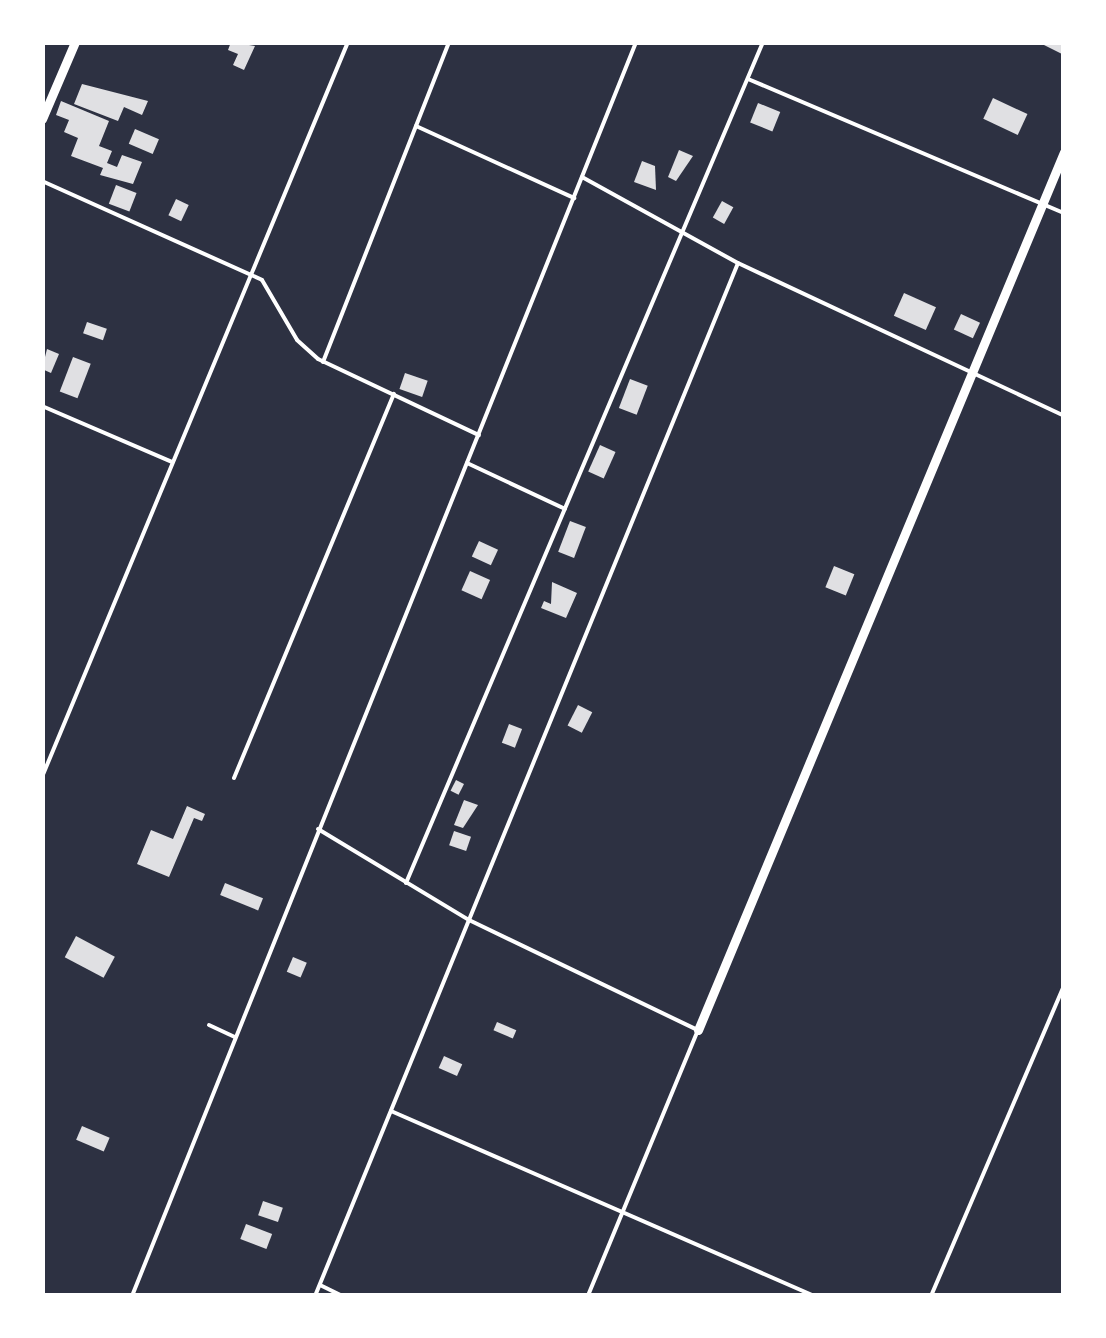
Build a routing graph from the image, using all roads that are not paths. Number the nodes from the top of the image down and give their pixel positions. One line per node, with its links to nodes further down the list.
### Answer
1 (74, 42): 7 (street)
2 (348, 42): 18 (lane)
3 (449, 42): 9 (lane)
4 (636, 42): 11 (lane)
5 (763, 42): 6 (lane)
6 (748, 79): 14 (lane); 16 (lane)
7 (46, 102): 8 (street)
8 (42, 119)
9 (416, 126): 13 (lane); 19 (lane)
10 (1064, 152): 14 (street)
11 (582, 177): 13 (lane); 16 (lane)
12 (42, 181): 18 (lane)
13 (574, 198): 24 (lane)
14 (1042, 204): 15 (lane); 20 (street)
15 (1064, 213)
16 (683, 232): 17 (lane); 27 (lane)
17 (738, 262): 20 (lane); 32 (lane)
18 (250, 274): 19 (lane); 25 (lane)
19 (324, 362): 21 (lane)
20 (969, 377): 23 (lane); 35 (street)
21 (394, 394): 24 (lane); 29 (lane)
22 (42, 406): 25 (lane)
23 (1064, 416)
24 (479, 434): 26 (lane)
25 (172, 462): 28 (lane)
26 (467, 463): 27 (lane); 30 (lane)
27 (565, 509): 31 (lane)
28 (42, 777)
29 (234, 778)
30 (318, 829): 31 (lane); 36 (lane)
31 (406, 883): 32 (lane)
32 (469, 920): 35 (lane); 37 (lane)
33 (1064, 985): 45 (lane)
34 (209, 1025): 36 (lane)
35 (698, 1030): 38 (lane)
36 (235, 1036): 40 (lane)
37 (391, 1110): 38 (lane); 39 (lane)
38 (623, 1212): 43 (lane); 44 (lane)
39 (319, 1285): 41 (lane); 42 (lane)
40 (132, 1296)
41 (315, 1296)
42 (343, 1296)
43 (588, 1296)
44 (814, 1296)
45 (930, 1296)

